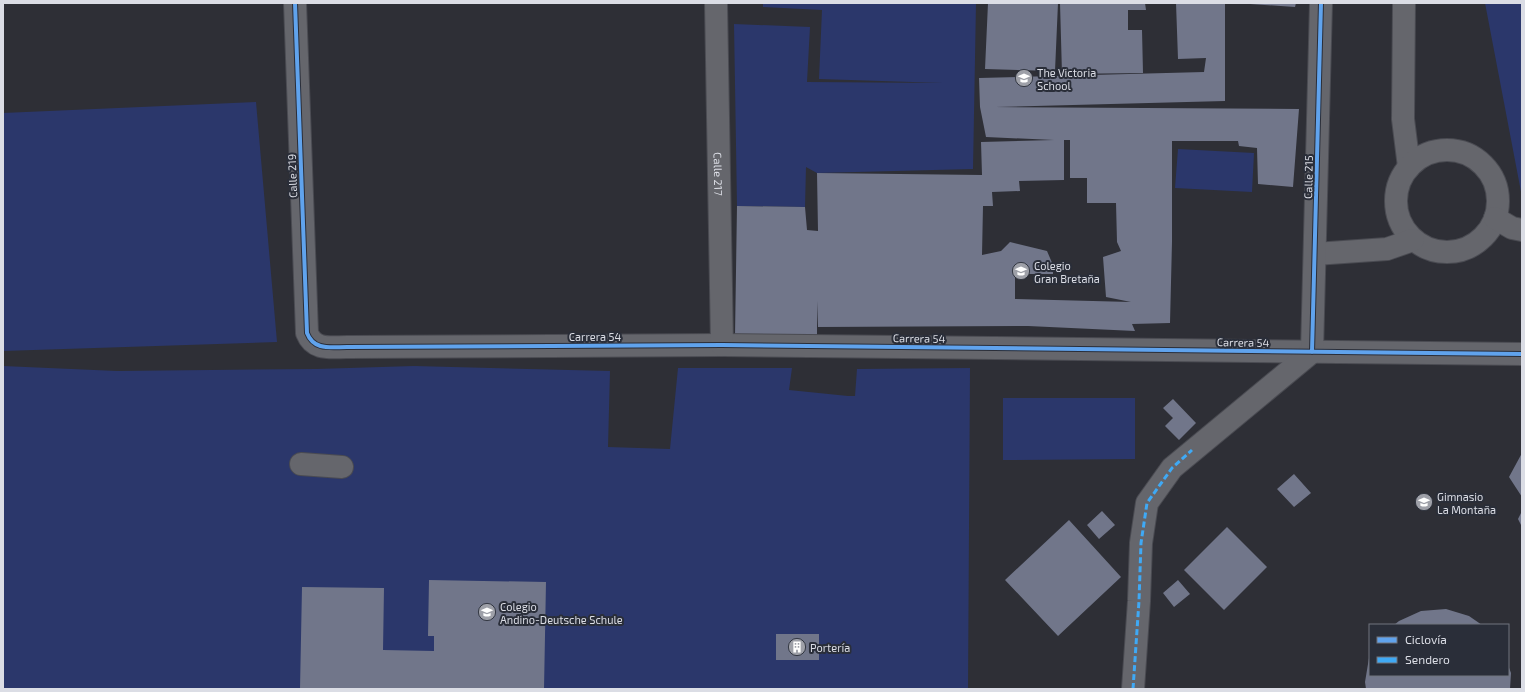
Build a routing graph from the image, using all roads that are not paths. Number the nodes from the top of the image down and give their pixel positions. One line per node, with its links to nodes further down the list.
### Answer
1 (295, 3): 11 (street, Calle 219)
2 (716, 3): 10 (street, Calle 217)
3 (1321, 3): 9 (street, Calle 215)
4 (1404, 3): 5 (street)
5 (1409, 167): 6 (street); 8 (street)
6 (1495, 218): 7 (street); 8 (street)
7 (1522, 230)
8 (1413, 240): 9 (street)
9 (1315, 254): 12 (street, Calle 215)
10 (722, 344): 11 (street, Carrera 54); 12 (street, Carrera 54)
11 (316, 345)
12 (1312, 352): 13 (street, Carrera 54); 16 (street)
13 (1522, 354)
14 (301, 464): 15 (street)
15 (342, 467)
16 (1133, 689)

